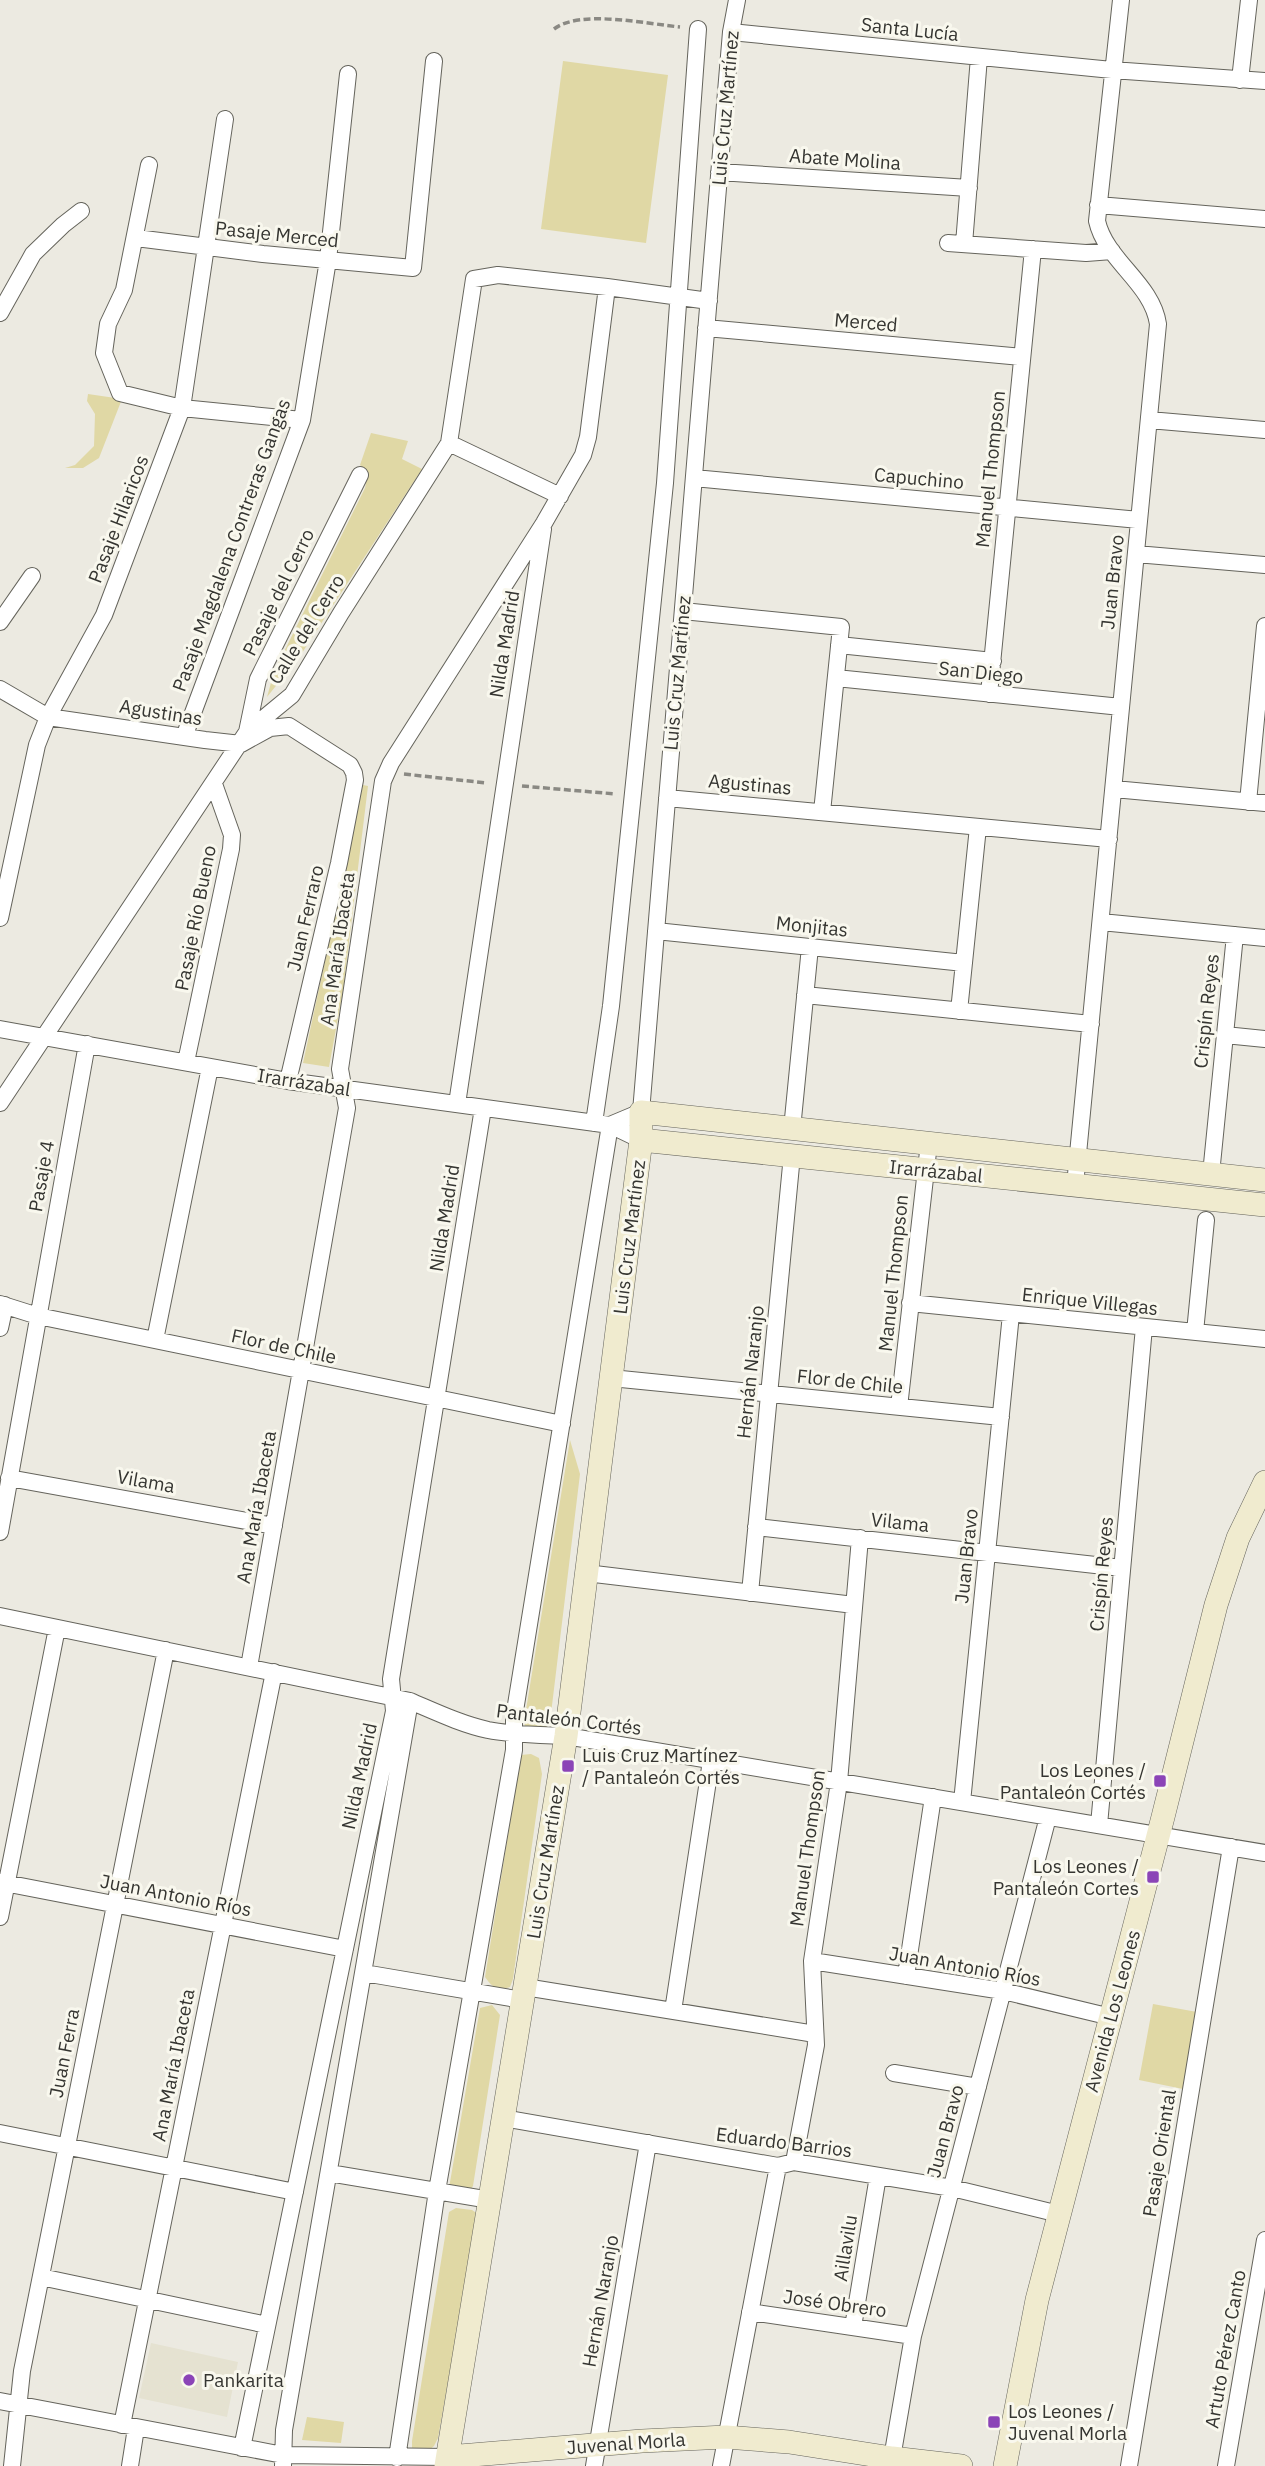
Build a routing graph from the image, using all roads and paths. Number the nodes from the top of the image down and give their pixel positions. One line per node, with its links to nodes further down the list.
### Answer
1 (737, 0): 6 (street, Luis Cruz Martínez)
2 (1121, 0): 9 (street, Juan Bravo)
3 (1249, 0): 11 (street)
4 (554, 29): 5 (path)
5 (698, 29): 26 (street, Luis Cruz Martínez)
6 (731, 32): 7 (street, Santa Lucía); 15 (street, Luis Cruz Martínez)
7 (979, 57): 9 (street, Santa Lucía); 16 (street)
8 (434, 61): 24 (street, Pasaje Merced)
9 (1112, 70): 11 (street, Santa Lucía); 17 (street, Juan Bravo)
10 (348, 74): 24 (street, Pasaje Magdalena Contreras Gangas)
11 (1240, 80): 12 (street, Santa Lucía)
12 (1265, 81)
13 (225, 119): 21 (street, Pasaje Hilaricos)
14 (149, 165): 20 (street)
15 (719, 172): 16 (street, Abate Molina); 27 (street, Luis Cruz Martínez)
16 (969, 188): 22 (street)
17 (1098, 205): 19 (street); 23 (street, Juan Bravo)
18 (81, 211): 28 (street)
19 (1265, 219)
20 (136, 238): 21 (street, Pasaje Merced); 31 (street)
21 (207, 247): 24 (street, Pasaje Merced); 31 (street, Pasaje Hilaricos)
22 (1033, 249): 23 (street); 30 (street, Manuel Thompson)
23 (1111, 251): 33 (street, Juan Bravo)
24 (328, 260): 32 (street, Pasaje Magdalena Contreras Gangas)
25 (607, 287): 26 (street); 35 (street, Calle del Cerro); 38 (street, Ana María Ibaceta)
26 (677, 297): 27 (street); 62 (street, Luis Cruz Martínez)
27 (709, 301): 29 (street, Luis Cruz Martínez)
28 (0, 313)
29 (706, 328): 30 (street, Merced); 37 (street, Luis Cruz Martínez)
30 (1023, 357): 39 (street, Manuel Thompson)
31 (182, 408): 32 (street); 55 (street, Pasaje Hilaricos)
32 (302, 420): 56 (street, Pasaje Magdalena Contreras Gangas)
33 (1149, 420): 34 (street); 40 (street, Juan Bravo)
34 (1265, 430)
35 (449, 443): 38 (street); 57 (street, Calle del Cerro)
36 (360, 475): 57 (street, Pasaje del Cerro)
37 (694, 478): 39 (street, Capuchino); 45 (street, Luis Cruz Martínez)
38 (560, 496): 41 (street, Ana María Ibaceta)
39 (1007, 508): 40 (street, Capuchino); 49 (street, Manuel Thompson)
40 (1139, 520): 42 (street, Juan Bravo)
41 (544, 523): 58 (street, Ana María Ibaceta); 60 (street, Nilda Madrid)
42 (1136, 554): 43 (street); 54 (street, Juan Bravo)
43 (1265, 565)
44 (32, 576): 46 (street)
45 (683, 611): 48 (street); 63 (street, Luis Cruz Martínez)
46 (0, 622)
47 (1265, 626): 50 (street)
48 (839, 645): 49 (street, San Diego); 51 (street)
49 (993, 661): 53 (street, Manuel Thompson)
50 (1263, 667): 64 (street)
51 (836, 678): 53 (street, San Diego); 66 (street)
52 (0, 689): 55 (street, Agustinas)
53 (989, 694): 54 (street, San Diego)
54 (1121, 707): 61 (street, Juan Bravo)
55 (48, 717): 56 (street, Agustinas); 69 (street, Pasaje Hilaricos)
56 (184, 737): 57 (street, Agustinas)
57 (244, 738): 59 (street, Calle del Cerro); 86 (street, Juan Ferraro)
58 (387, 772): 60 (path); 87 (street, Ana María Ibaceta)
59 (214, 784): 81 (street, Calle del Cerro); 84 (street, Pasaje Río Bueno)
60 (504, 785): 62 (path); 89 (street, Nilda Madrid)
61 (1114, 789): 64 (street); 68 (street, Juan Bravo)
62 (632, 795): 92 (street, Luis Cruz Martínez)
63 (667, 798): 66 (street, Agustinas); 71 (street, Luis Cruz Martínez)
64 (1248, 802): 65 (street)
65 (1265, 803)
66 (822, 812): 67 (street, Agustinas)
67 (978, 827): 68 (street, Agustinas); 75 (street)
68 (1109, 839): 70 (street, Juan Bravo)
69 (0, 918)
70 (1101, 922): 72 (street); 78 (street, Juan Bravo)
71 (656, 931): 74 (street, Monjitas); 91 (street, Luis Cruz Martínez)
72 (1235, 935): 73 (street); 80 (street, Crispín Reyes)
73 (1265, 938)
74 (810, 947): 75 (street, Monjitas); 76 (street)
75 (964, 963): 77 (street)
76 (805, 995): 77 (street); 93 (street)
77 (959, 1011): 78 (street)
78 (1091, 1024): 97 (street, Juan Bravo)
79 (0, 1029): 81 (street, Irarrázabal)
80 (1225, 1035): 82 (street); 99 (street, Crispín Reyes)
81 (43, 1036): 83 (street, Irarrázabal); 88 (street, Calle del Cerro)
82 (1265, 1039)
83 (87, 1044): 84 (street, Irarrázabal); 107 (street, Pasaje 4)
84 (186, 1062): 85 (street, Irarrázabal)
85 (210, 1066): 86 (street, Irarrázabal); 112 (street)
86 (288, 1081): 87 (street, Irarrázabal)
87 (344, 1089): 89 (street, Irarrázabal); 113 (street, Ana María Ibaceta)
88 (0, 1103)
89 (457, 1104): 90 (street, Irarrázabal)
90 (483, 1108): 92 (street, Irarrázabal); 116 (street, Nilda Madrid)
91 (641, 1112): 92 (street, Irarrázabal); 93 (street, Irarrázabal); 94 (street, Luis Cruz Martínez)
92 (602, 1124): 94 (street, Irarrázabal); 119 (street, Luis Cruz Martínez)
93 (792, 1129): 95 (street, Irarrázabal)
94 (641, 1140): 96 (street, Irarrázabal); 114 (street, Luis Cruz Martínez)
95 (929, 1143): 97 (street, Irarrázabal); 98 (street, Manuel Thompson)
96 (792, 1156): 98 (street, Irarrázabal); 115 (street, Hernán Naranjo)
97 (1077, 1160): 99 (street, Irarrázabal); 101 (street, Juan Bravo)
98 (926, 1170): 101 (street, Irarrázabal); 104 (street, Manuel Thompson)
99 (1211, 1174): 100 (street, Irarrázabal)
100 (1265, 1180)
101 (1075, 1185): 102 (street, Irarrázabal)
102 (1265, 1206)
103 (1206, 1220): 110 (street)
104 (911, 1303): 106 (street, Enrique Villegas); 117 (street, Manuel Thompson)
105 (2, 1305): 107 (street, Flor de Chile); 109 (street)
106 (1011, 1314): 108 (street, Enrique Villegas); 118 (street, Juan Bravo)
107 (38, 1316): 112 (street, Flor de Chile); 120 (street)
108 (1144, 1327): 110 (street, Enrique Villegas); 127 (street, Crispín Reyes)
109 (0, 1328)
110 (1195, 1332): 111 (street, Enrique Villegas)
111 (1265, 1339)
112 (155, 1340): 113 (street, Flor de Chile)
113 (301, 1370): 116 (street, Flor de Chile); 122 (street, Ana María Ibaceta)
114 (611, 1378): 115 (street, Flor de Chile); 128 (street, Luis Cruz Martínez)
115 (769, 1394): 117 (street, Flor de Chile); 123 (street, Hernán Naranjo)
116 (436, 1398): 119 (street, Flor de Chile); 136 (street, Nilda Madrid)
117 (899, 1407): 118 (street, Flor de Chile)
118 (1001, 1418): 126 (street, Juan Bravo)
119 (562, 1424): 138 (street, Luis Cruz Martínez)
120 (9, 1478): 122 (street, Vilama); 124 (street)
121 (1265, 1482): 146 (street, Avenida Los Leones)
122 (274, 1526): 134 (street, Ana María Ibaceta)
123 (756, 1527): 125 (street, Vilama); 129 (street, Hernán Naranjo)
124 (0, 1532)
125 (860, 1538): 126 (street, Vilama); 130 (street, Manuel Thompson)
126 (988, 1552): 127 (street, Vilama); 143 (street, Juan Bravo)
127 (1122, 1568): 145 (street, Crispín Reyes)
128 (586, 1573): 129 (street); 139 (street, Luis Cruz Martínez)
129 (750, 1593): 130 (street)
130 (854, 1605): 141 (street, Manuel Thompson)
131 (0, 1616): 132 (street, Pantaleón Cortés)
132 (57, 1628): 133 (street, Pantaleón Cortés); 149 (street)
133 (166, 1650): 134 (street, Pantaleón Cortés); 150 (street, Juan Ferra)
134 (249, 1667): 135 (street, Pantaleón Cortés)
135 (274, 1672): 136 (street, Pantaleón Cortés); 152 (street, Ana María Ibaceta)
136 (392, 1697): 137 (street, Pantaleón Cortés); 153 (street, Nilda Madrid)
137 (410, 1701): 138 (street, Pantaleón Cortés); 155 (street, Nilda Madrid)
138 (514, 1734): 139 (street, Pantaleón Cortés); 158 (street, Luis Cruz Martínez)
139 (566, 1736): 140 (street, Pantaleón Cortés); 159 (street, Luis Cruz Martínez)
140 (711, 1761): 141 (street, Pantaleón Cortés); 160 (street)
141 (839, 1782): 142 (street, Pantaleón Cortés); 154 (street, Manuel Thompson)
142 (933, 1797): 143 (street, Pantaleón Cortés); 156 (street)
143 (962, 1802): 144 (street, Pantaleón Cortés)
144 (1048, 1817): 145 (street, Pantaleón Cortés); 157 (street, Juan Bravo)
145 (1099, 1825): 146 (street, Pantaleón Cortés)
146 (1158, 1835): 147 (street, Pantaleón Cortés); 161 (street, Avenida Los Leones)
147 (1231, 1847): 148 (street, Pantaleón Cortés); 201 (street, Pasaje Oriental)
148 (1265, 1853)
149 (3, 1882): 150 (street, Juan Antonio Ríos); 151 (street)
150 (115, 1904): 152 (street, Juan Antonio Ríos); 168 (street, Juan Ferra)
151 (0, 1917)
152 (222, 1925): 153 (street, Juan Antonio Ríos); 171 (street, Ana María Ibaceta)
153 (345, 1949): 176 (street, Nilda Madrid)
154 (812, 1961): 156 (street, Juan Antonio Ríos); 162 (street, Manuel Thompson)
155 (363, 1973): 158 (street); 172 (street, Nilda Madrid)
156 (906, 1976): 157 (street, Juan Antonio Ríos)
157 (1003, 1991): 161 (street, Juan Antonio Ríos); 164 (street, Juan Bravo)
158 (472, 1992): 159 (street); 175 (street, Luis Cruz Martínez)
159 (524, 1994): 160 (street); 165 (street, Luis Cruz Martínez)
160 (673, 2011): 162 (street)
161 (1111, 2017): 178 (street, Avenida Los Leones)
162 (815, 2034): 169 (street, Manuel Thompson)
163 (894, 2073): 164 (street)
164 (978, 2087): 174 (street, Juan Bravo)
165 (503, 2118): 167 (street, Eduardo Barrios); 177 (street, Luis Cruz Martínez)
166 (0, 2133): 168 (street)
167 (648, 2143): 170 (street, Eduardo Barrios); 191 (street, Hernán Naranjo)
168 (67, 2146): 171 (street); 180 (street, Juan Ferra)
169 (794, 2162): 170 (street, Eduardo Barrios); 173 (street, Eduardo Barrios)
170 (778, 2166): 182 (street)
171 (174, 2167): 176 (street); 181 (street, Ana María Ibaceta)
172 (329, 2173): 175 (street); 194 (street, Nilda Madrid)
173 (878, 2176): 174 (street, Eduardo Barrios); 184 (street, Aillavilu)
174 (952, 2188): 178 (street, Eduardo Barrios); 185 (street, Juan Bravo)
175 (437, 2191): 177 (street); 192 (street, Luis Cruz Martínez)
176 (295, 2192): 183 (street, Nilda Madrid)
177 (489, 2200): 195 (street, Luis Cruz Martínez)
178 (1059, 2214): 200 (street, Avenida Los Leones)
179 (1265, 2240): 202 (street, Artuto Pérez Canto)
180 (41, 2277): 181 (street); 187 (street, Juan Ferra)
181 (147, 2300): 183 (street); 188 (street, Ana María Ibaceta)
182 (750, 2312): 184 (street, José Obrero); 189 (street)
183 (267, 2325): 190 (street, Nilda Madrid)
184 (853, 2327): 185 (street, José Obrero)
185 (914, 2336): 193 (street, Juan Bravo)
186 (0, 2401): 187 (street, Juvenal Morla)
187 (19, 2404): 188 (street, Juvenal Morla); 196 (street, Juan Ferra)
188 (129, 2427): 190 (street, Juvenal Morla); 197 (street, Ana María Ibaceta)
189 (726, 2437): 191 (street, Juvenal Morla); 193 (street, Juvenal Morla); 198 (street)
190 (242, 2448): 194 (street, Juvenal Morla)
191 (596, 2456): 195 (street, Juvenal Morla)
192 (397, 2458): 194 (street, Juvenal Morla); 195 (street, Juvenal Morla)
193 (892, 2458): 199 (street, Juvenal Morla)
194 (283, 2460)
195 (447, 2461)
196 (12, 2466)
197 (130, 2466)
198 (721, 2466)
199 (961, 2466)
200 (1005, 2466)
201 (1129, 2466)
202 (1226, 2466)

